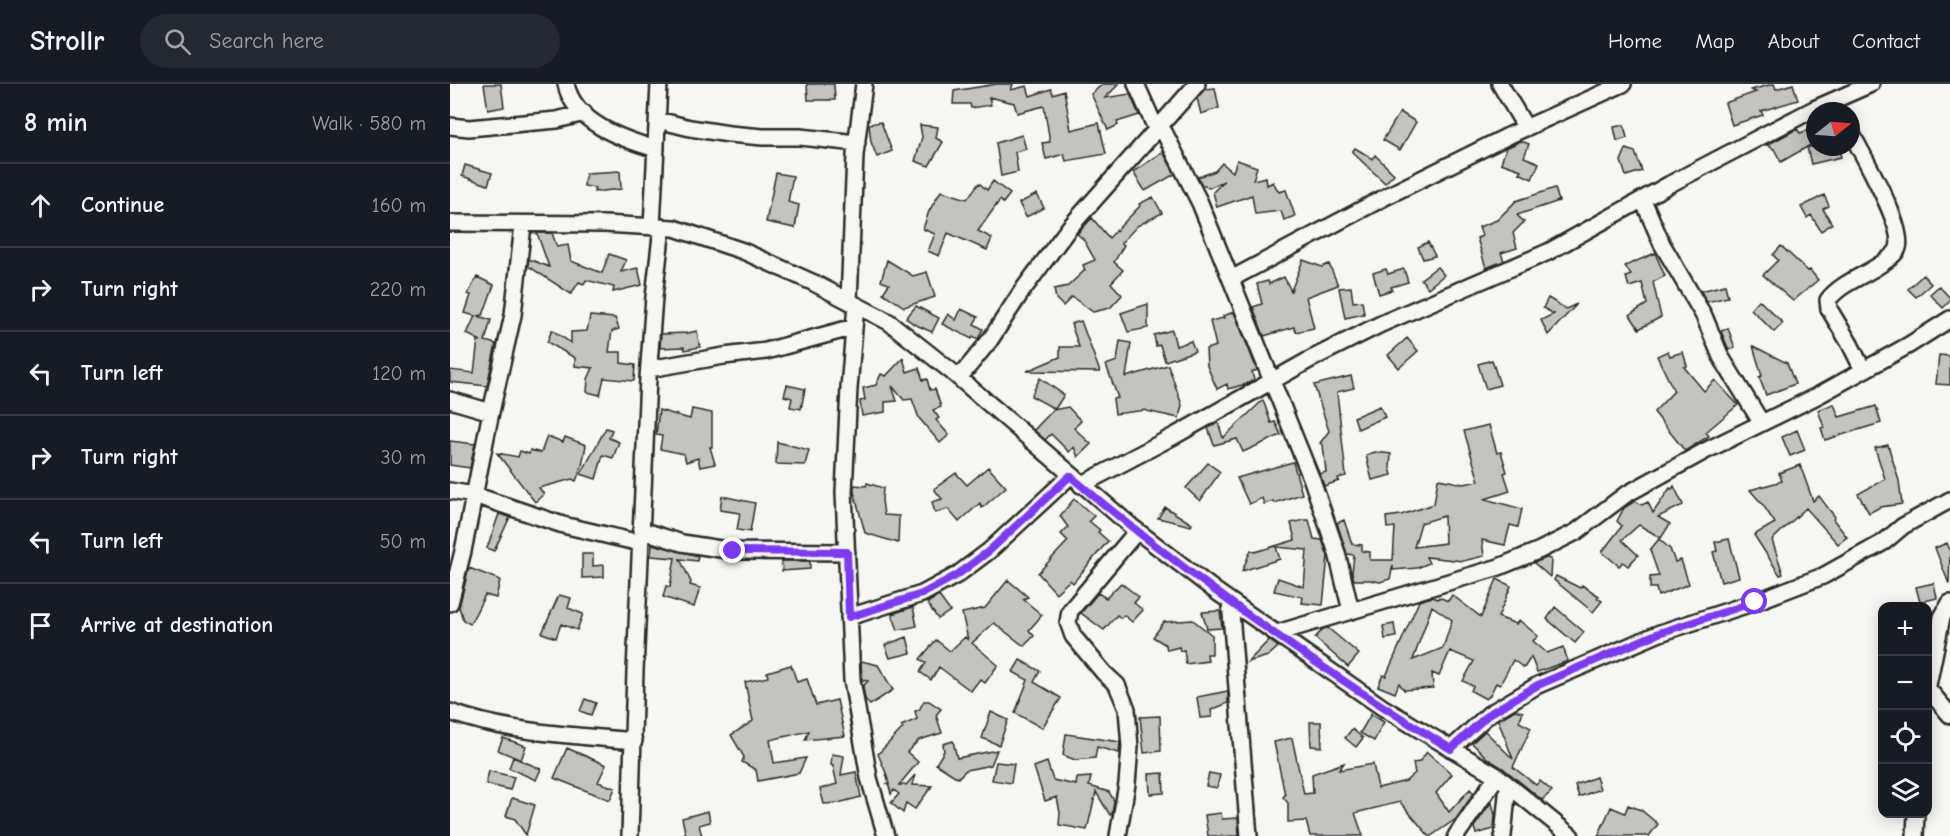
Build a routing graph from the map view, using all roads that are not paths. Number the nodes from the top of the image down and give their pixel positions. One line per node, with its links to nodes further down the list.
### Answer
1 (566, 84): 10 (street)
2 (659, 84): 12 (street)
3 (864, 84): 16 (street)
4 (1136, 84): 14 (street)
5 (1197, 84): 14 (street)
6 (1500, 84): 15 (street)
7 (1623, 84): 15 (street)
8 (1871, 84): 9 (street)
9 (1844, 102)
10 (584, 113): 13 (street); 17 (street)
11 (1806, 113): 19 (street)
12 (658, 120): 16 (street); 17 (street)
13 (450, 126)
14 (1159, 128): 23 (street); 29 (street)
15 (1526, 128): 23 (street)
16 (857, 143): 24 (street)
17 (656, 149): 22 (street)
18 (1860, 150): 28 (street)
19 (1643, 200): 30 (street); 33 (street)
20 (450, 223): 21 (street)
21 (524, 225): 22 (street); 32 (street)
22 (657, 227): 24 (street); 27 (street)
23 (1231, 279): 30 (street)
24 (853, 303): 26 (street); 29 (street)
25 (1950, 319): 28 (street)
26 (854, 327): 27 (street); 40 (street)
27 (649, 369): 39 (street)
28 (1863, 370): 33 (street)
29 (959, 378): 34 (street)
30 (1271, 380): 34 (street); 44 (street)
31 (450, 400): 32 (street)
32 (491, 412): 36 (street)
33 (1761, 422): 44 (street)
34 (1075, 480): 38 (street); 45 (street)
35 (450, 491): 36 (street)
36 (474, 495): 39 (street); 42 (street)
37 (1950, 500): 52 (street)
38 (1137, 531): 41 (street); 57 (street)
39 (641, 537): 40 (street); 51 (street)
40 (847, 552): 45 (street)
41 (1230, 602): 46 (street); 58 (street)
42 (450, 603)
43 (1950, 603): 47 (street)
44 (1351, 612): 46 (street)
45 (849, 617): 56 (street)
46 (1277, 633): 52 (street)
47 (1932, 667)
48 (1932, 692): 50 (street)
49 (450, 712): 51 (street)
50 (1950, 715)
51 (634, 741): 55 (street)
52 (1451, 749): 53 (street)
53 (1502, 781): 59 (street); 60 (street); 61 (street)
54 (1916, 818): 62 (street)
55 (630, 836)
56 (886, 836)
57 (1118, 836)
58 (1249, 836)
59 (1456, 836)
60 (1503, 836)
61 (1571, 836)
62 (1915, 836)

